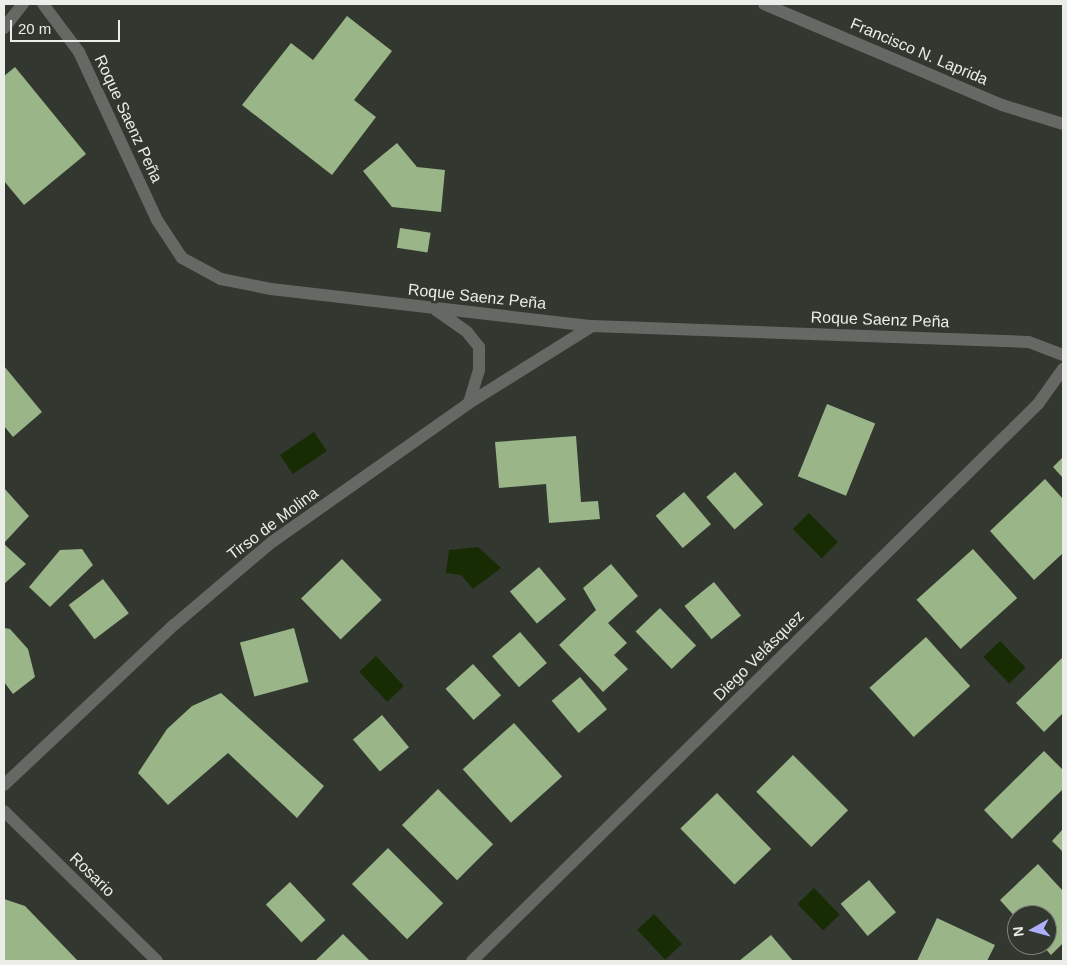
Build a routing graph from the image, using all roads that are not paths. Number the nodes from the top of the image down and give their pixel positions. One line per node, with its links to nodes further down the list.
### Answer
1 (23, 4): 4 (street)
2 (43, 4): 6 (street, Roque Saenz Peña)
3 (764, 4): 5 (street, Francisco N. Laprida)
4 (4, 28)
5 (1063, 124)
6 (433, 308): 7 (street, Roque Saenz Peña); 10 (street)
7 (592, 326): 8 (street, Roque Saenz Peña); 10 (street, Tirso de Molina)
8 (1063, 355)
9 (1063, 370): 14 (street, Diego Velásquez)
10 (469, 403): 11 (street, Tirso de Molina)
11 (4, 785)
12 (4, 811): 13 (street, Rosario)
13 (156, 961)
14 (472, 961)

